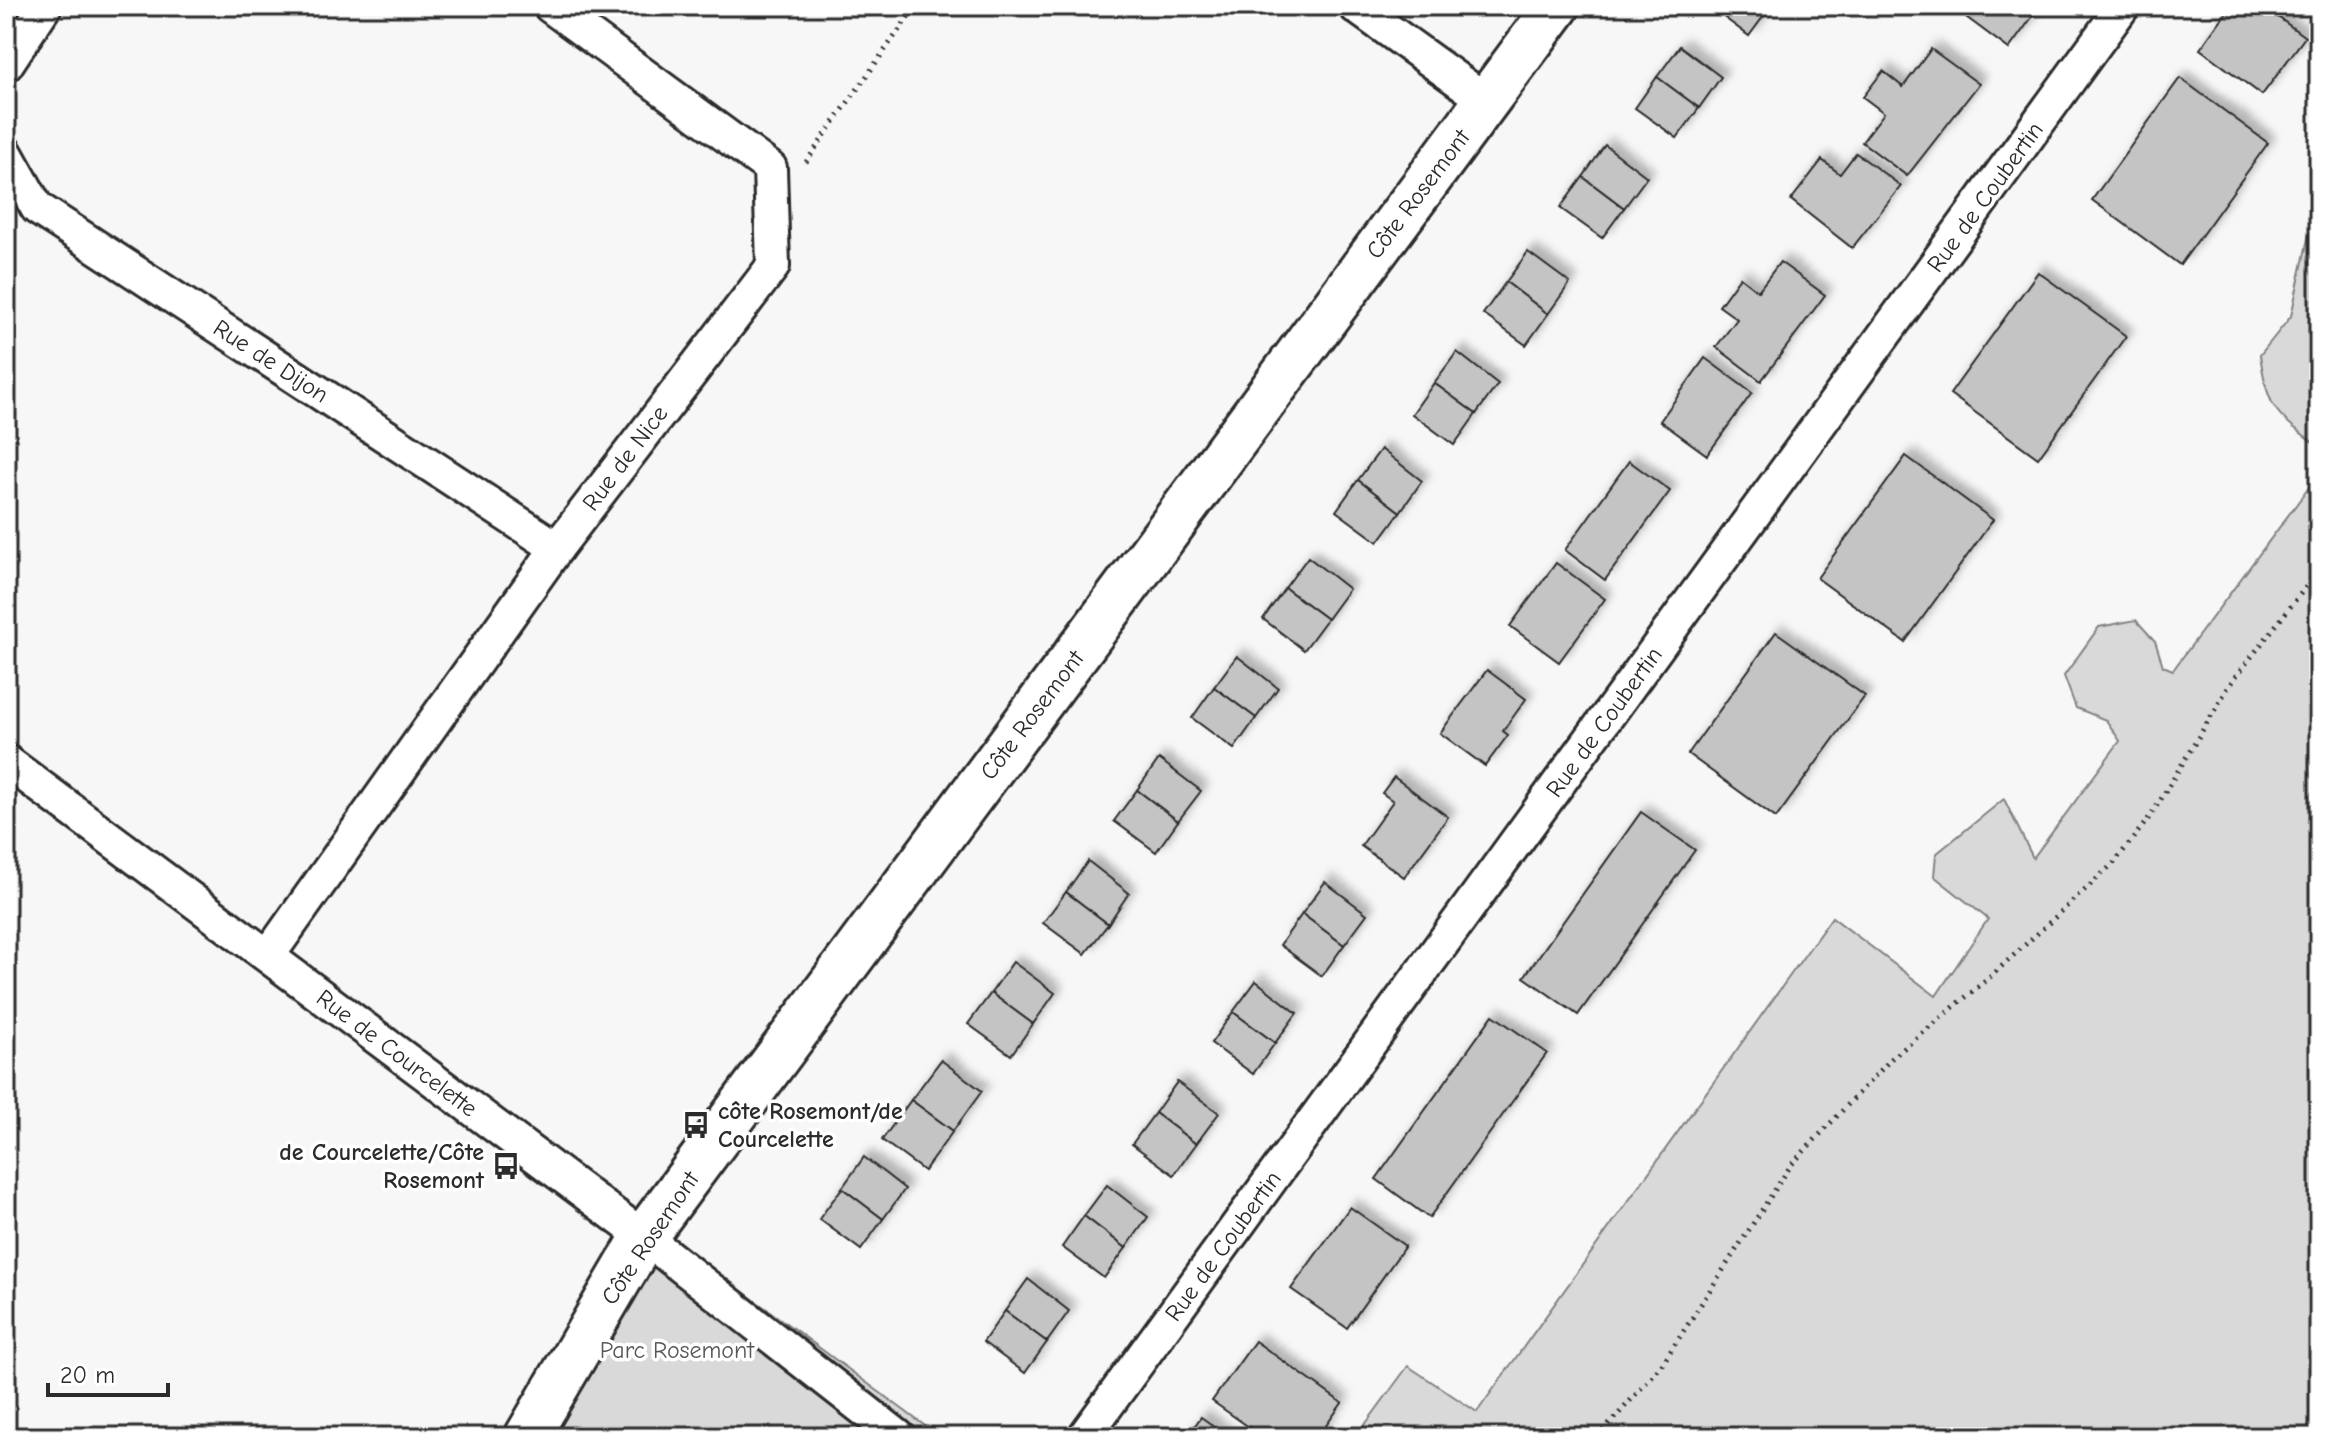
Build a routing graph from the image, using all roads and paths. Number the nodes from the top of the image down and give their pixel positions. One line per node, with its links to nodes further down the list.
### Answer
1 (45, 6): 7 (street)
2 (550, 6): 10 (street, Rue de Nice)
3 (916, 6): 10 (path)
4 (1355, 6): 8 (street)
5 (1557, 6): 8 (street, Côte Rosemont)
6 (2123, 6): 18 (street, Rue de Coubertin)
7 (6, 65)
8 (1487, 101): 15 (street, Côte Rosemont)
9 (6, 153): 11 (street, Rue de Dijon)
10 (771, 212): 11 (street, Rue de Nice)
11 (557, 548): 14 (street, Rue de Nice)
12 (2319, 570): 19 (path)
13 (6, 761): 14 (street, Rue de Courcelette)
14 (268, 956): 15 (street, Rue de Courcelette)
15 (644, 1237): 16 (street, Côte Rosemont); 17 (street, Rue de Courcelette)
16 (527, 1437)
17 (899, 1437)
18 (1084, 1437)
19 (1598, 1437)

